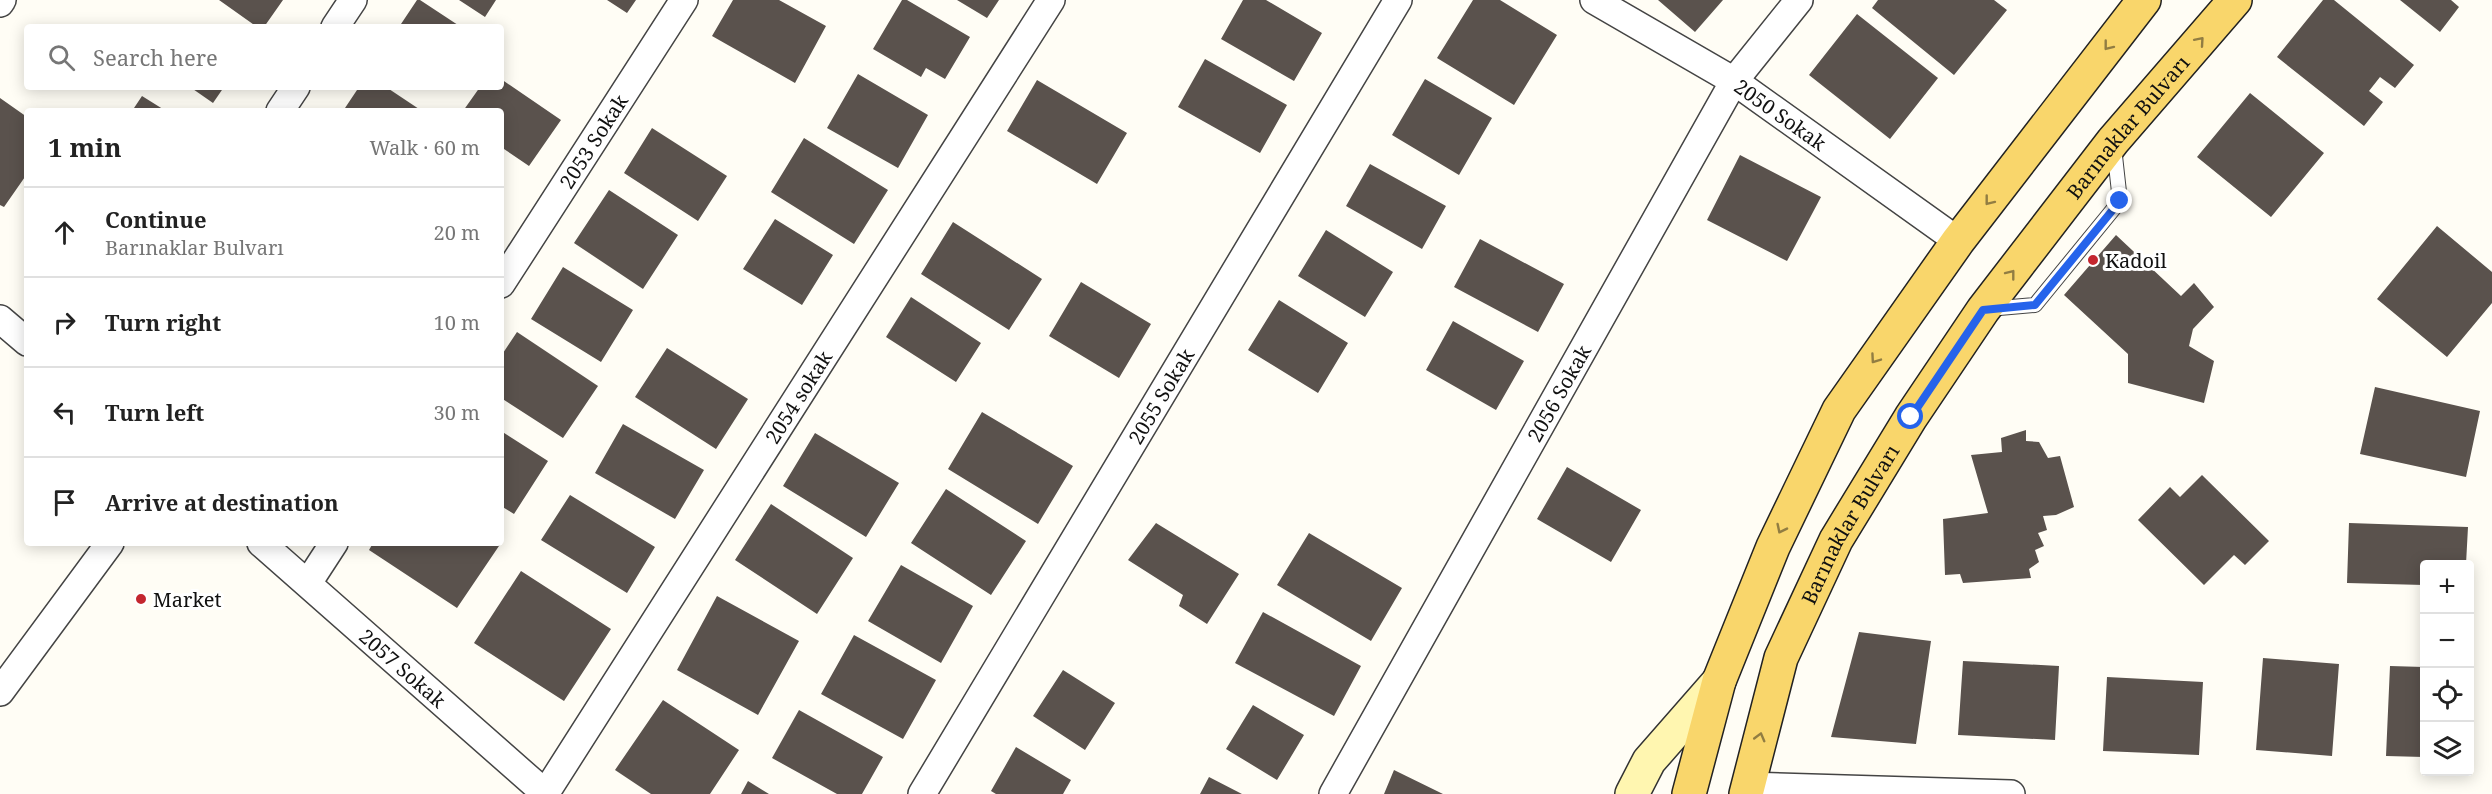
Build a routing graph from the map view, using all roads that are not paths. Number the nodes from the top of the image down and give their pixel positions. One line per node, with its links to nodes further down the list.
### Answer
1 (353, 0): 9 (street)
2 (684, 0): 14 (street, 2053 Sokak)
3 (1051, 0): 24 (street, 2054 sokak)
4 (1398, 0): 25 (street, 2055 Sokak)
5 (1594, 0): 10 (street, 2050 Sokak)
6 (1799, 0): 10 (street, 2056 Sokak)
7 (2144, 0): 13 (main road, one-way to 13)
8 (2235, 0): 23 (main road, Barınaklar Bulvarı, one-way to 8)
9 (337, 24)
10 (1734, 81): 13 (street, 2050 Sokak); 26 (street, 2056 Sokak)
11 (294, 90): 12 (street)
12 (282, 108)
13 (1958, 241): 21 (main road, one-way to 21)
14 (504, 279)
15 (0, 319): 16 (street)
16 (24, 339)
17 (108, 546): 22 (street)
18 (265, 546): 20 (street, 2057 Sokak)
19 (332, 546): 20 (street)
20 (308, 583): 24 (street, 2057 Sokak)
21 (1719, 681): 27 (street); 28 (main road)
22 (0, 692)
23 (1747, 790): 29 (street)
24 (545, 794)
25 (922, 794)
26 (1333, 794)
27 (1632, 794)
28 (1689, 794)
29 (2009, 794)

